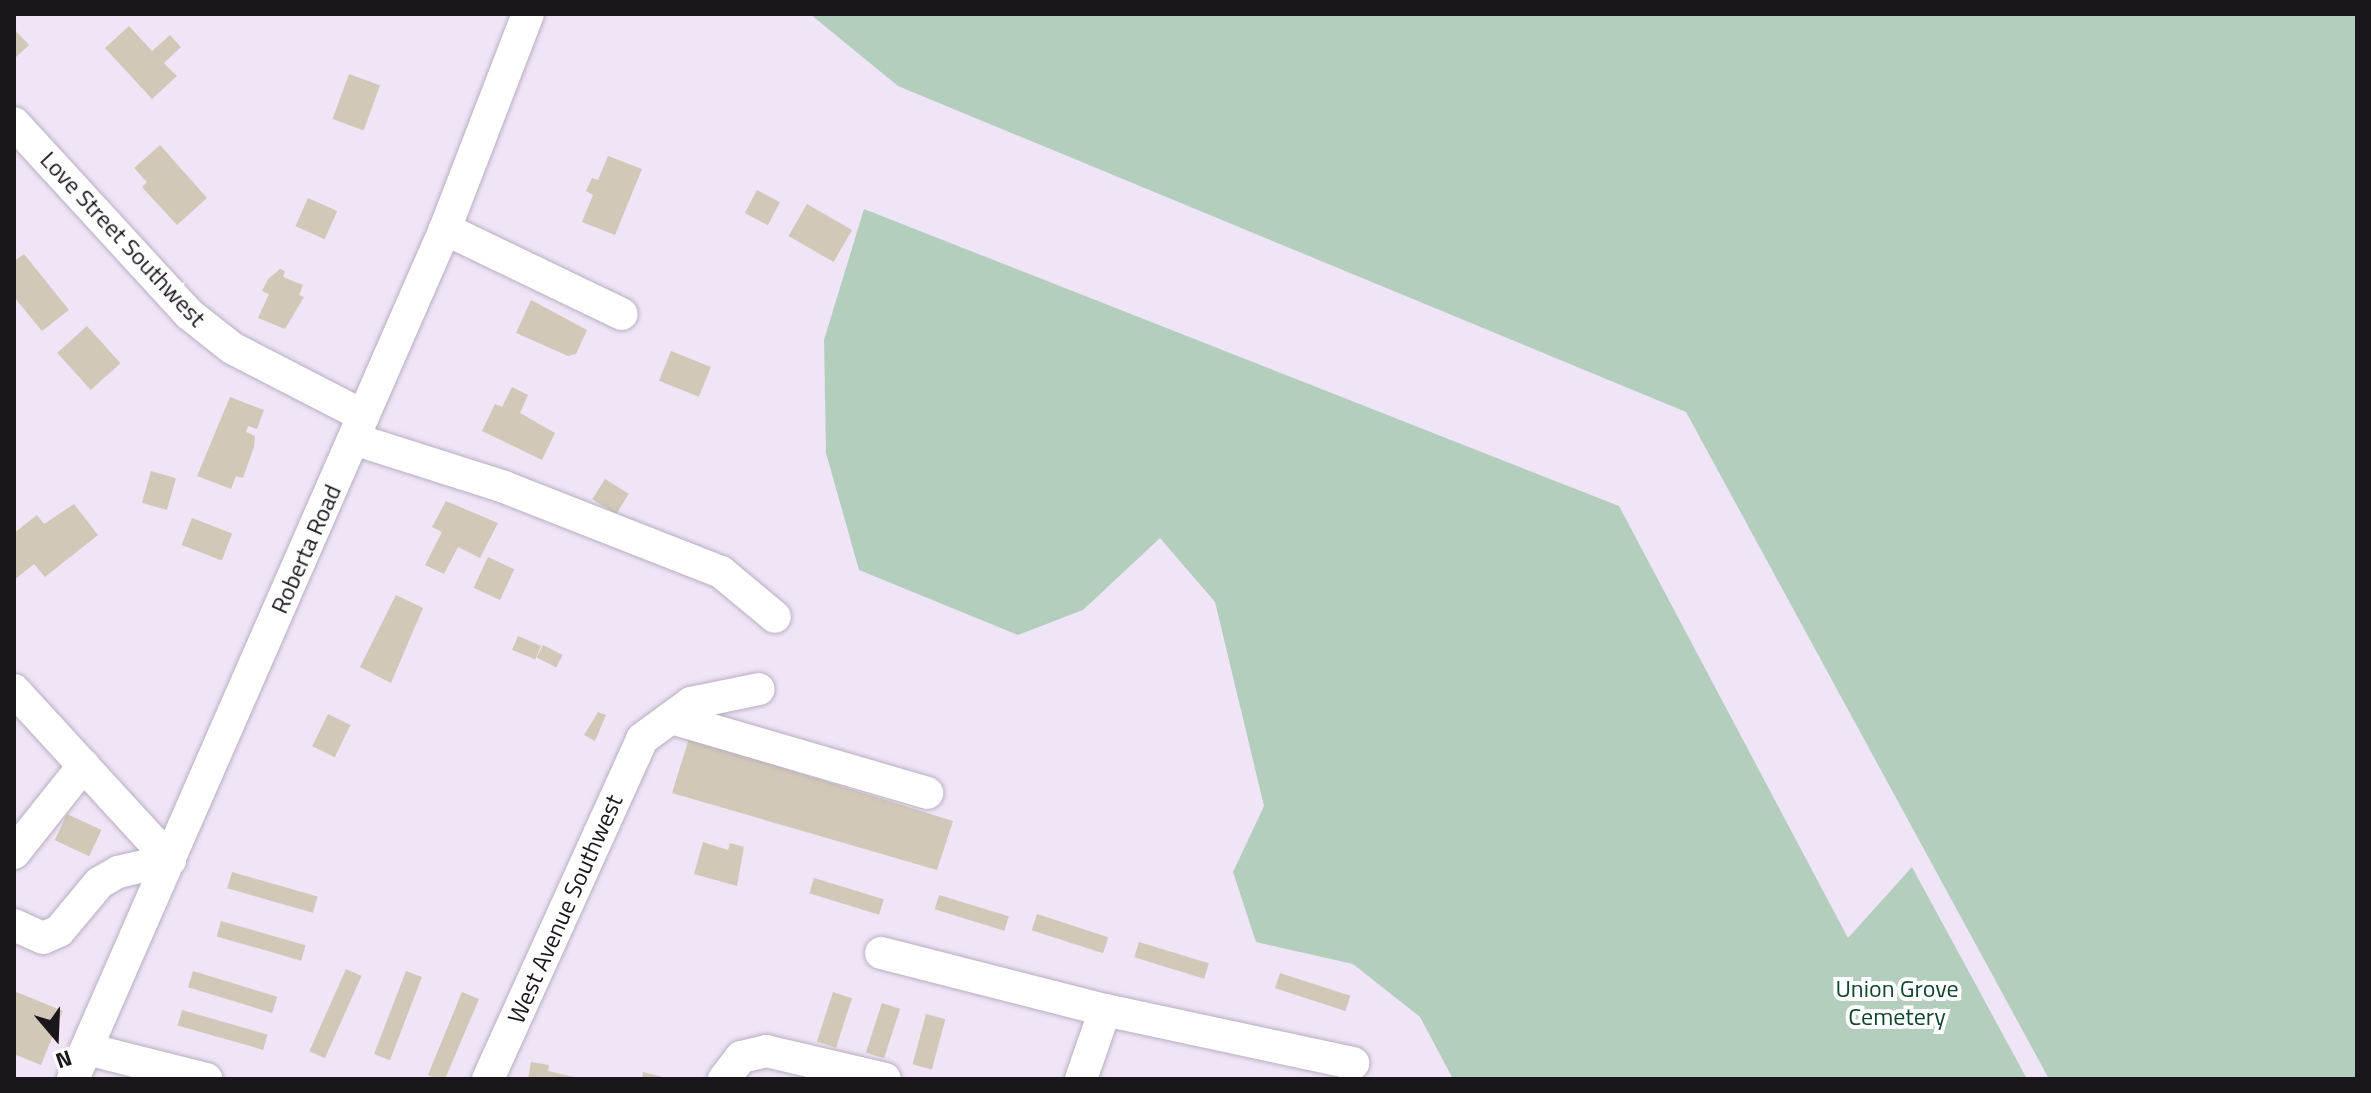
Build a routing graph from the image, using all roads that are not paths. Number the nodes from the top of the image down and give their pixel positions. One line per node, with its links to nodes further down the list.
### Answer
1 (528, 14): 3 (street, Roberta Road)
2 (14, 123): 5 (street, Love Street Southwest)
3 (445, 229): 4 (street); 5 (street, Roberta Road)
4 (622, 314)
5 (359, 427): 6 (street, Love Street Southwest); 13 (street, Roberta Road)
6 (775, 617)
7 (759, 689): 9 (street)
8 (14, 690): 10 (street)
9 (671, 718): 11 (street); 21 (street, West Avenue Southwest)
10 (84, 765): 12 (street); 13 (street)
11 (927, 793)
12 (14, 853)
13 (170, 860): 14 (street); 17 (street, Roberta Road)
14 (14, 925)
15 (881, 953): 16 (street)
16 (1105, 1010): 18 (street); 24 (street)
17 (87, 1049): 19 (street, Roberta Road); 20 (street)
18 (1353, 1063)
19 (73, 1079)
20 (206, 1079)
21 (488, 1079)
22 (724, 1079): 23 (street)
23 (885, 1079)
24 (1081, 1079)

